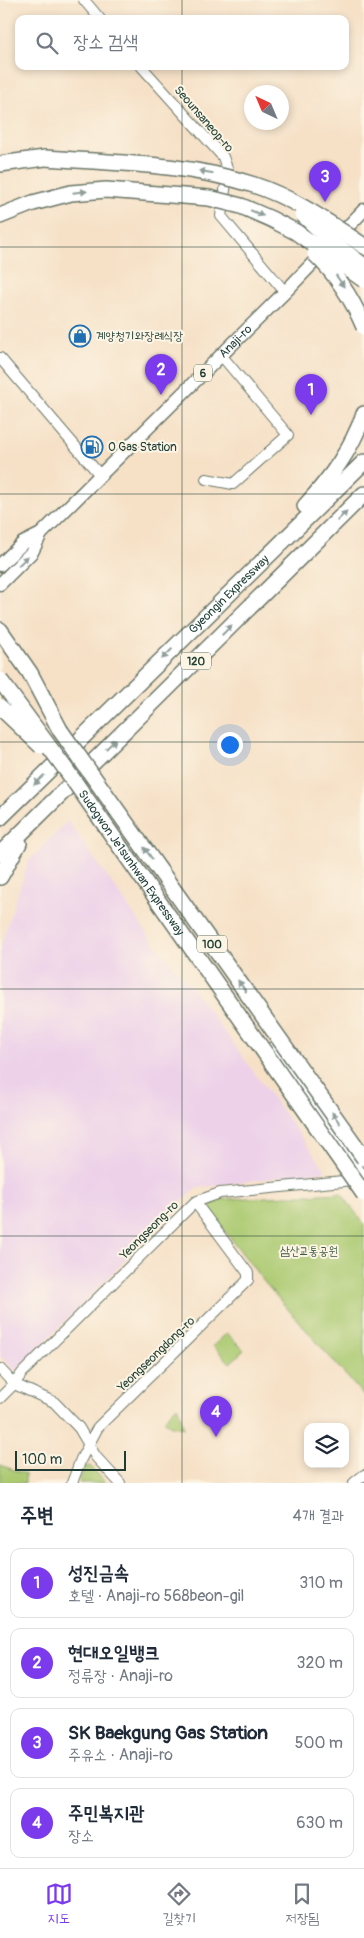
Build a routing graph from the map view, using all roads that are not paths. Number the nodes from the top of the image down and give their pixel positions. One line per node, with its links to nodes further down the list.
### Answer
1 (84, 0): 2 (street)
2 (97, 15)
3 (145, 70): 16 (street, Seounsaneop-ro)
4 (0, 163): 5 (highway, one-way to 4, bridge)
5 (285, 198): 13 (highway, bridge); 14 (highway, bridge)
6 (33, 203): 7 (highway); 10 (highway); 12 (highway, one-way to 12, bridge)
7 (0, 209)
8 (364, 210): 11 (main road, Anaji-ro / 6)
9 (364, 215): 11 (main road)
10 (0, 216)
11 (350, 224): 16 (main road, Anaji-ro / 6)
12 (296, 232): 15 (highway, bridge); 17 (highway, one-way to 17, bridge)
13 (364, 246)
14 (364, 266)
15 (364, 280)
16 (285, 292): 18 (main road, Anaji-ro / 6)
17 (364, 327)
18 (221, 355): 22 (main road, Anaji-ro / 6); 23 (street)
19 (0, 358): 22 (street)
20 (364, 414): 26 (highway)
21 (364, 462): 26 (highway, Gyeongin Expressway / 120)
22 (99, 474): 25 (main road, Anaji-ro / 6)
23 (206, 479)
24 (364, 494): 36 (highway, Gyeongin Expressway / 120, one-way to 24)
25 (41, 534): 27 (main road, Anaji-ro / 6); 28 (main road, Anaji-ro / 6, one-way to 25)
26 (265, 559): 35 (highway, Gyeongin Expressway / 120, one-way to 35)
27 (0, 565)
28 (0, 584)
29 (0, 630): 33 (highway)
30 (0, 648): 33 (highway, Sudogwon Je1sunhwan Expressway / 100)
31 (0, 680): 34 (highway, Sudogwon Je1sunhwan Expressway / 100, bridge)
32 (0, 707): 34 (highway, bridge)
33 (60, 730): 40 (highway, Sudogwon Je1sunhwan Expressway / 100, one-way to 33, bridge)
34 (67, 771): 42 (highway, Sudogwon Je1sunhwan Expressway / 100, bridge)
35 (3, 814)
36 (27, 828): 37 (highway, Gyeongin Expressway / 120); 38 (highway, Gyeongin Expressway / 120)
37 (0, 854)
38 (0, 876)
39 (246, 1015): 41 (street)
40 (364, 1158)
41 (364, 1178): 43 (street, Yeongseong-ro)
42 (364, 1194)
43 (195, 1202): 45 (street, Yeongseong-ro); 47 (street, Yeongseongdong-ro)
44 (0, 1369): 45 (street)
45 (14, 1384): 46 (street, Yeongseong-ro); 47 (street)
46 (0, 1398)
47 (89, 1444): 49 (street, Yeongseongdong-ro); 50 (street)
48 (364, 1474): 51 (street)
49 (72, 1483)
50 (120, 1483)
51 (354, 1483)

